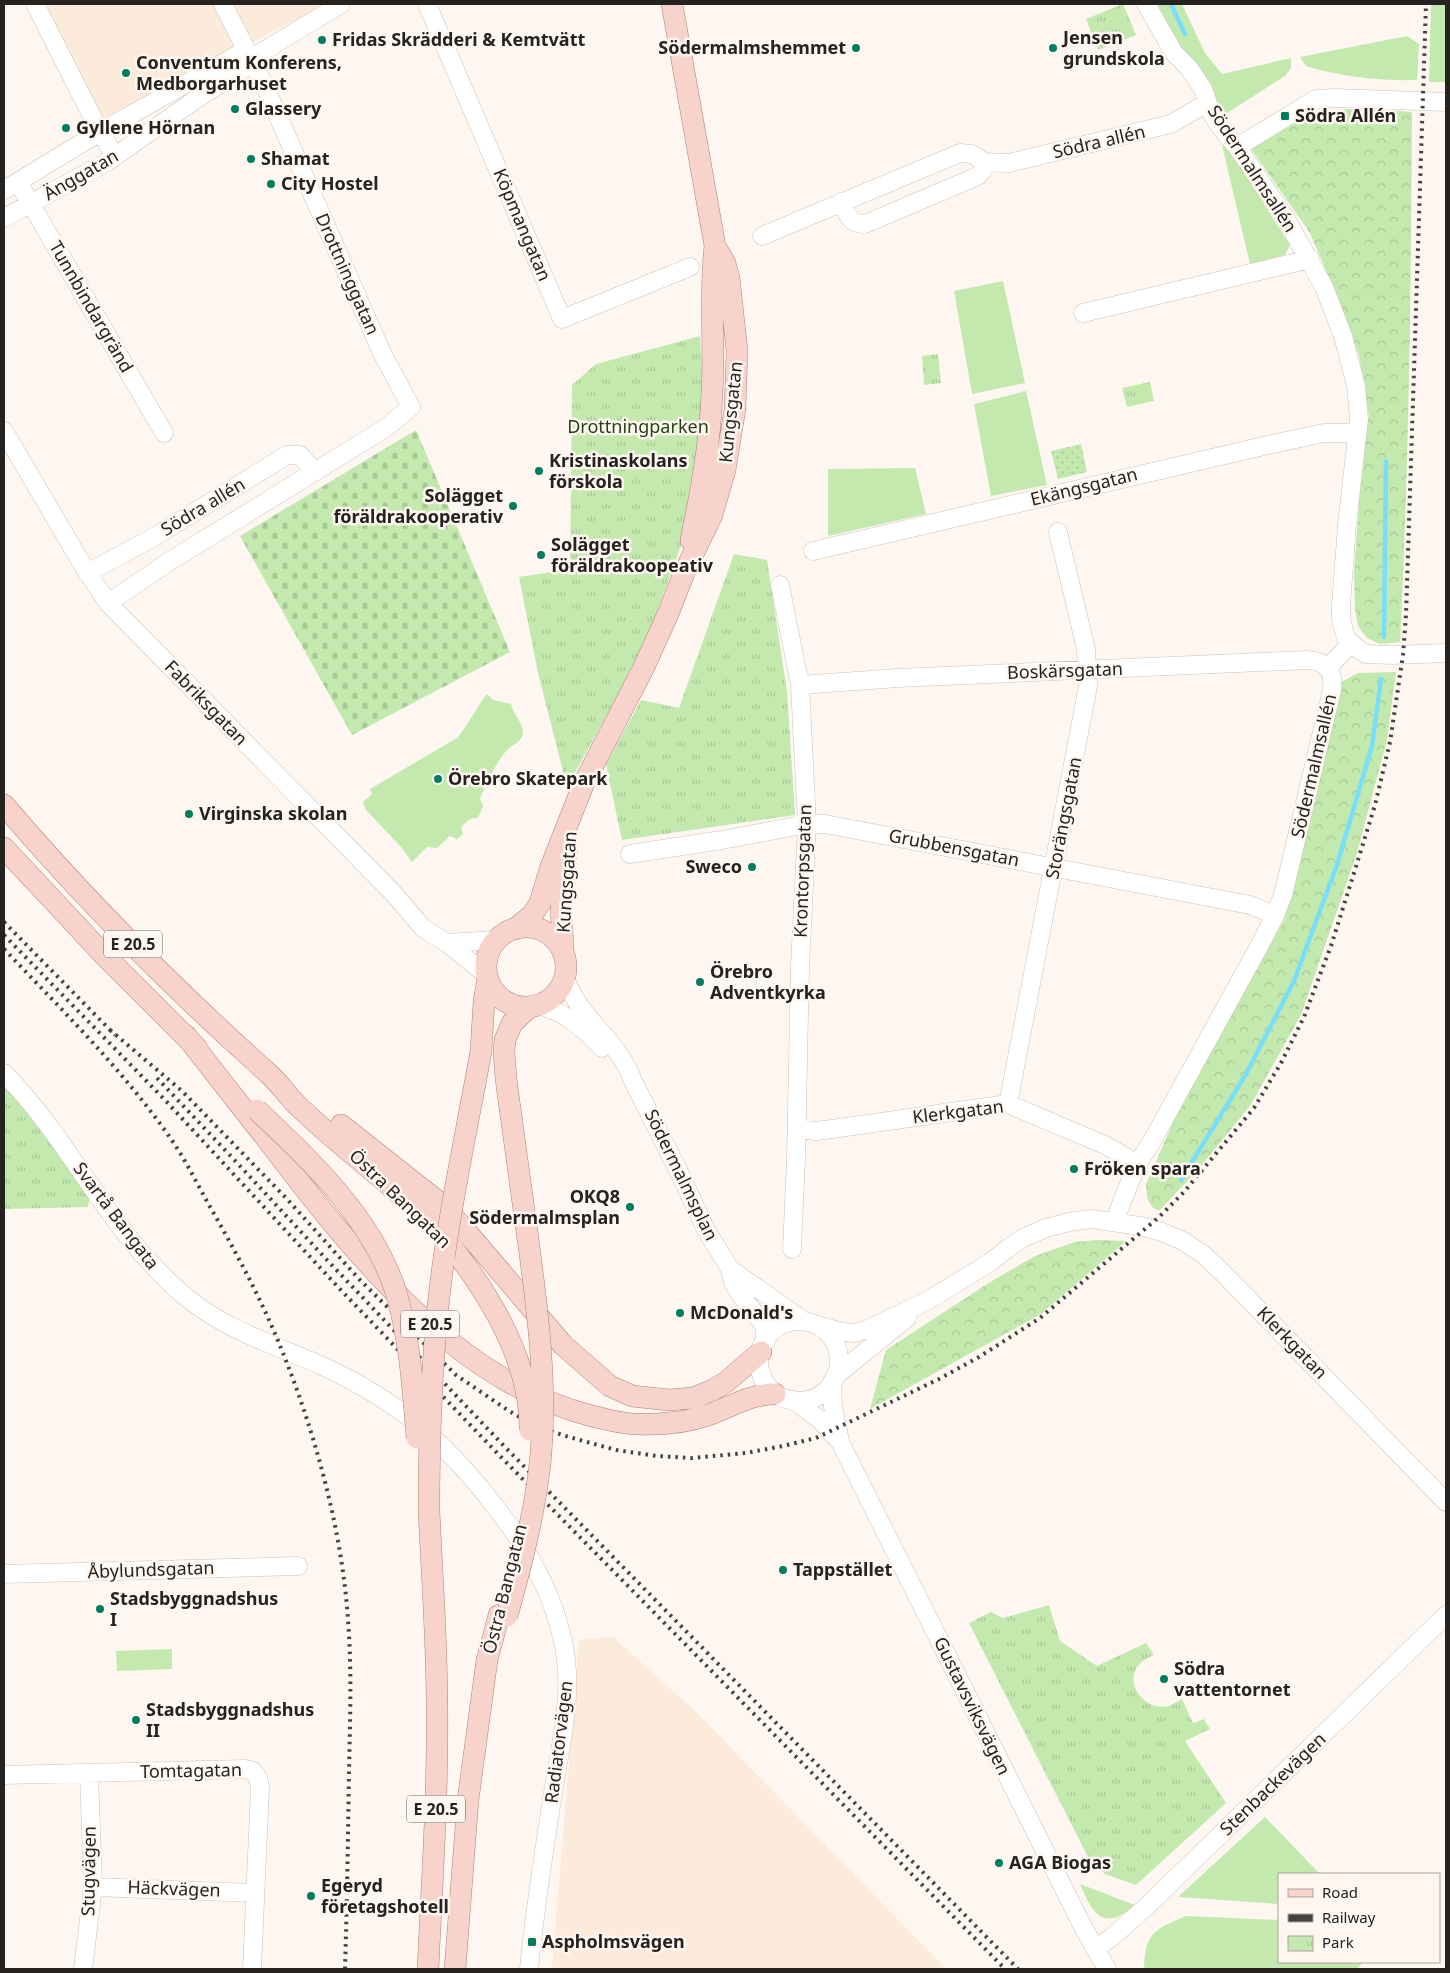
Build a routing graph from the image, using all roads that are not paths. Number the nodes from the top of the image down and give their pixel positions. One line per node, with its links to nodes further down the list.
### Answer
1 (223, 4): 7 (street, Drottninggatan)
2 (340, 4): 7 (street, Änggatan)
3 (427, 4): 20 (street, Köpmangatan)
4 (672, 4): 38 (main road, Kungsgatan)
5 (1146, 4): 8 (street, Södermalmsallén)
6 (38, 11): 10 (street)
7 (252, 58): 10 (street, Änggatan); 12 (street, Änggatan); 22 (street, Drottninggatan)
8 (1207, 102): 11 (street, Södermalmsallén); 13 (street, Södra allén)
9 (1446, 102): 11 (street)
10 (100, 132): 12 (street); 14 (street, Änggatan)
11 (1237, 147): 19 (street, Södermalmsallén)
12 (115, 156): 16 (street, Änggatan)
13 (984, 162): 15 (street, Södra allén); 15 (street)
14 (11, 186): 16 (street, Tunnbindargränd)
15 (841, 202): 18 (street, Södra allén)
16 (31, 204): 17 (street, Änggatan); 24 (street, Tunnbindargränd)
17 (4, 218)
18 (762, 236)
19 (1310, 259): 21 (street); 25 (street, Södermalmsallén)
20 (690, 267)
21 (1083, 313)
22 (411, 407): 26 (street, Södra allén)
23 (4, 432): 29 (street, Fabriksgatan)
24 (164, 433)
25 (1357, 433): 28 (street, Ekängsgatan); 32 (street, Södermalmsallén)
26 (315, 472): 29 (street, Södra allén); 31 (street, Södra allén)
27 (1058, 532): 35 (street, Storängsgatan)
28 (813, 551)
29 (87, 573): 31 (street, Fabriksgatan)
30 (780, 585): 36 (street, Krontorpsgatan)
31 (108, 603): 46 (street, Fabriksgatan)
32 (1351, 644): 33 (street); 34 (street, Södermalmsallén)
33 (1446, 653)
34 (1328, 668): 35 (street, Boskärsgatan); 43 (street, Södermalmsallén)
35 (1088, 670): 36 (street, Boskärsgatan); 42 (street, Storängsgatan)
36 (800, 685): 39 (street, Krontorpsgatan)
37 (4, 806): 54 (main road, Östra Bangatan / E 20.5)
38 (572, 811): 44 (main road, Kungsgatan); 47 (main road, Kungsgatan)
39 (807, 824): 41 (street, Grubbensgatan); 42 (street, Grubbensgatan); 56 (street, Krontorpsgatan)
40 (4, 848): 52 (main road, Östra Bangatan / E 20.5)
41 (630, 854)
42 (1054, 868): 43 (street, Grubbensgatan); 55 (street, Storängsgatan)
43 (1275, 915): 57 (street, Södermalmsallén)
44 (515, 929): 45 (main road); 47 (main road)
45 (496, 940): 46 (street); 48 (main road)
46 (447, 943): 48 (street, Fabriksgatan)
47 (563, 952): 49 (main road)
48 (487, 977): 50 (main road); 69 (main road, bridge)
49 (568, 986): 50 (main road); 51 (street, Södermalmsplan)
50 (541, 1008): 51 (street, Södermalmsplan); 72 (main road, bridge)
51 (591, 1028): 60 (street, Södermalmsplan)
52 (186, 1036): 65 (main road, E 20.5); 69 (main road, Östra Bangatan / E 20.5, bridge)
53 (4, 1074): 66 (street, Svartå Bangata)
54 (270, 1074): 63 (main road, E 20.5); 72 (main road, Östra Bangatan / E 20.5, bridge)
55 (1008, 1104): 56 (street, Klerkgatan); 57 (street, Klerkgatan)
56 (797, 1130): 59 (street, Krontorpsgatan)
57 (1137, 1164): 58 (street, Södermalmsallén)
58 (1114, 1222): 61 (street); 68 (street, Klerkgatan)
59 (792, 1249)
60 (730, 1269): 62 (street, Södermalmsplan); 63 (street, Södermalmsplan)
61 (927, 1301): 62 (street); 64 (street)
62 (810, 1323): 63 (street); 64 (street, Södermalmsplan)
63 (764, 1347): 65 (street, Södermalmsplan)
64 (834, 1379): 65 (street); 67 (street, Gustavsviksvägen)
65 (784, 1397): 67 (street, Gustavsviksvägen)
66 (408, 1417): 83 (street, Radiatorvägen)
67 (840, 1442): 78 (street, Gustavsviksvägen)
68 (1446, 1502)
69 (429, 1510): 79 (main road, E 20.5)
70 (298, 1566): 71 (street, Åbylundsgatan)
71 (4, 1574)
72 (503, 1615): 82 (main road, E 20.5)
73 (1446, 1615): 78 (street, Stenbackevägen)
74 (89, 1773): 75 (street, Tomtagatan); 76 (street, Stugvägen); 77 (street, Tomtagatan)
75 (4, 1775)
76 (93, 1887): 77 (street, Häckvägen); 80 (street, Stugvägen)
77 (254, 1893): 81 (street)
78 (1095, 1949): 84 (street, Gustavsviksvägen)
79 (428, 1968)
80 (82, 1969)
81 (252, 1969)
82 (455, 1969)
83 (530, 1969)
84 (1107, 1969)

